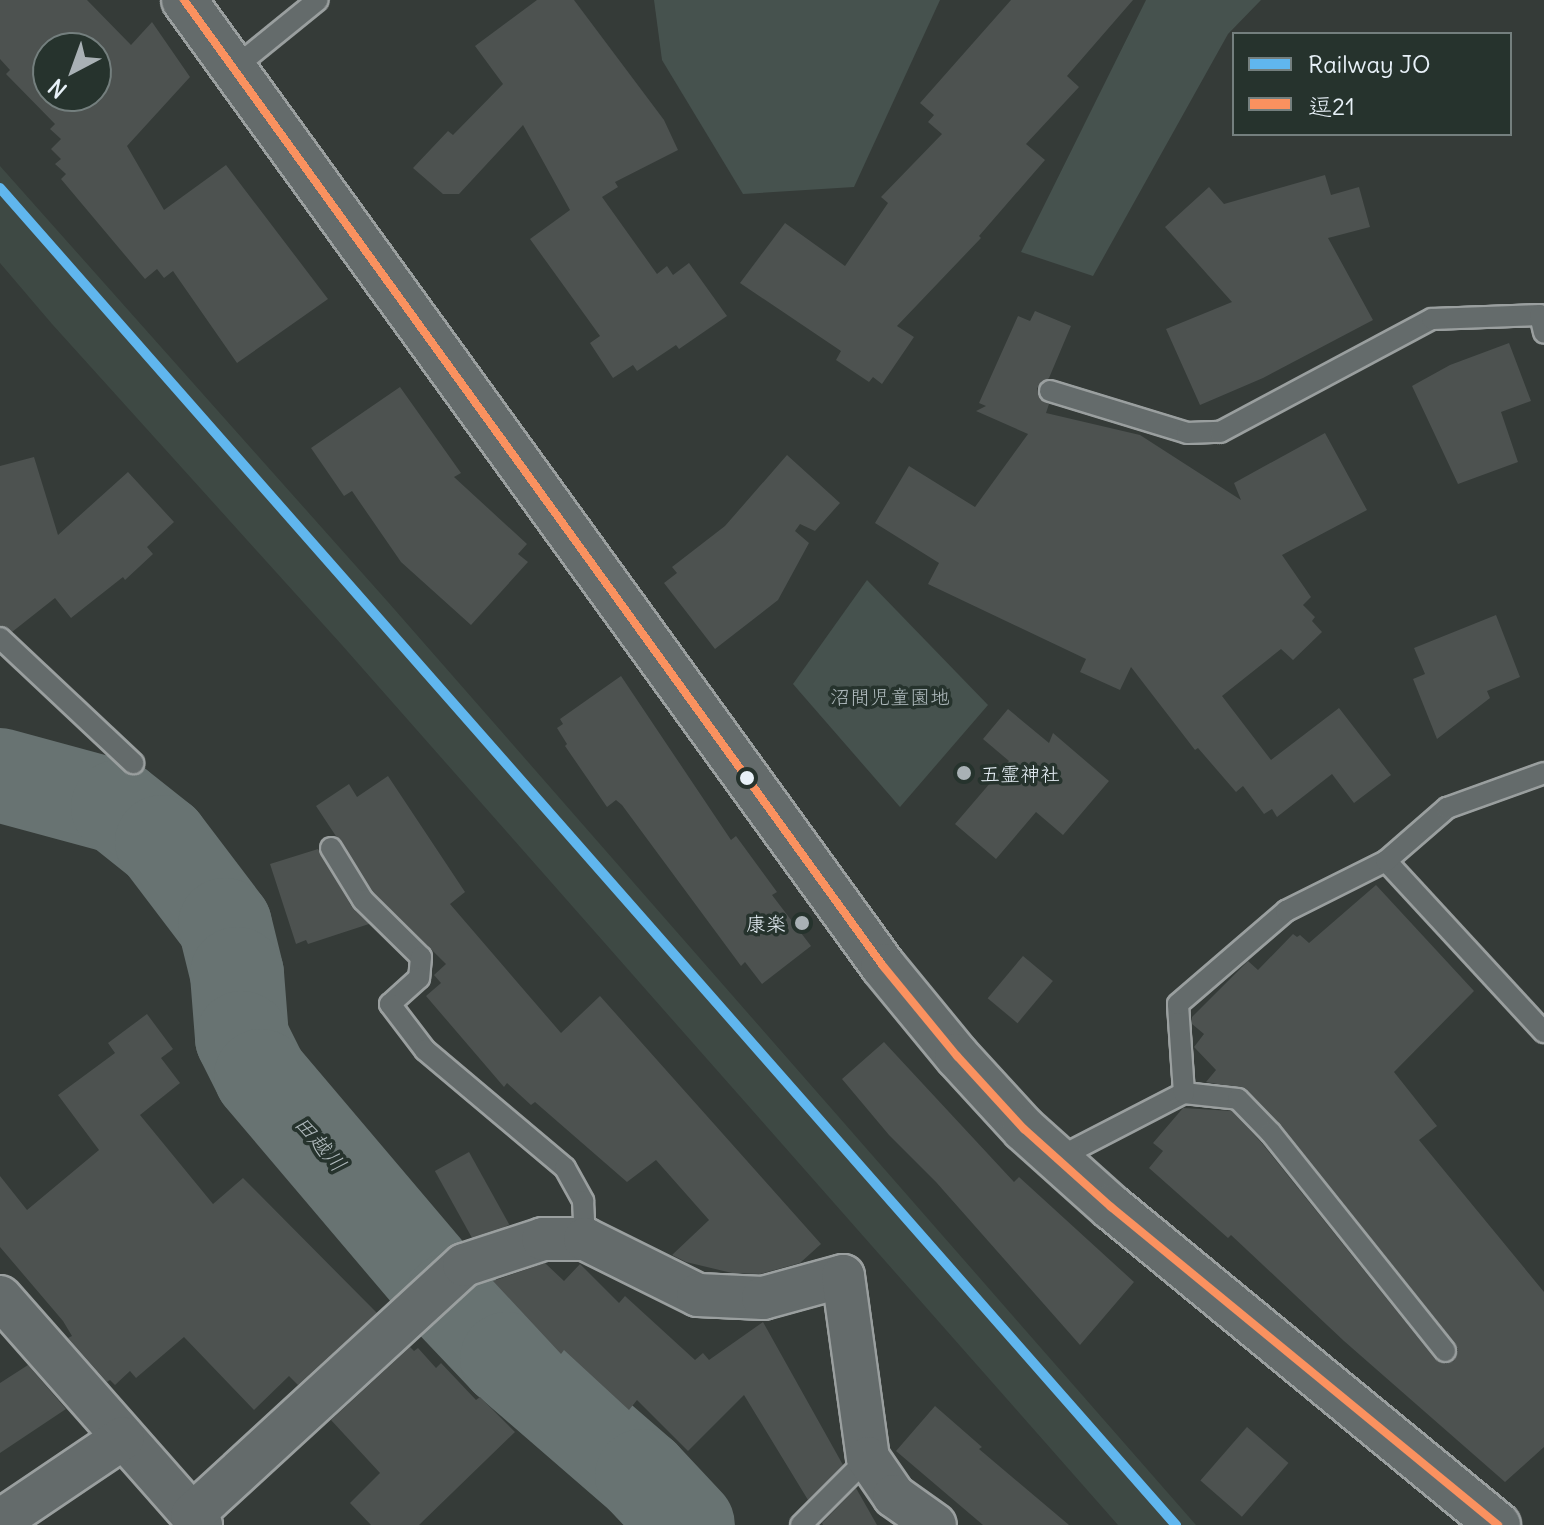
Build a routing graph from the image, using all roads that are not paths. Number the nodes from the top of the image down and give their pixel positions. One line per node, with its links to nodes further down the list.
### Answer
1 (184, 0): 3 (main road)
2 (318, 0): 3 (lane)
3 (233, 69): 13 (main road)
4 (1544, 333): 5 (lane)
5 (1050, 391)
6 (0, 638): 7 (lane)
7 (133, 763)
8 (1544, 773): 10 (lane)
9 (331, 848): 14 (lane)
10 (1386, 861): 11 (lane); 12 (lane)
11 (1544, 1032)
12 (1184, 1093): 13 (lane); 16 (lane)
13 (1056, 1159): 23 (main road)
14 (585, 1239): 18 (street); 19 (street)
15 (0, 1297): 17 (street)
16 (1445, 1351)
17 (123, 1438): 19 (street); 20 (street)
18 (868, 1458): 21 (lane); 22 (street)
19 (197, 1520)
20 (0, 1521)
21 (801, 1525)
22 (935, 1525)
23 (1498, 1525)

